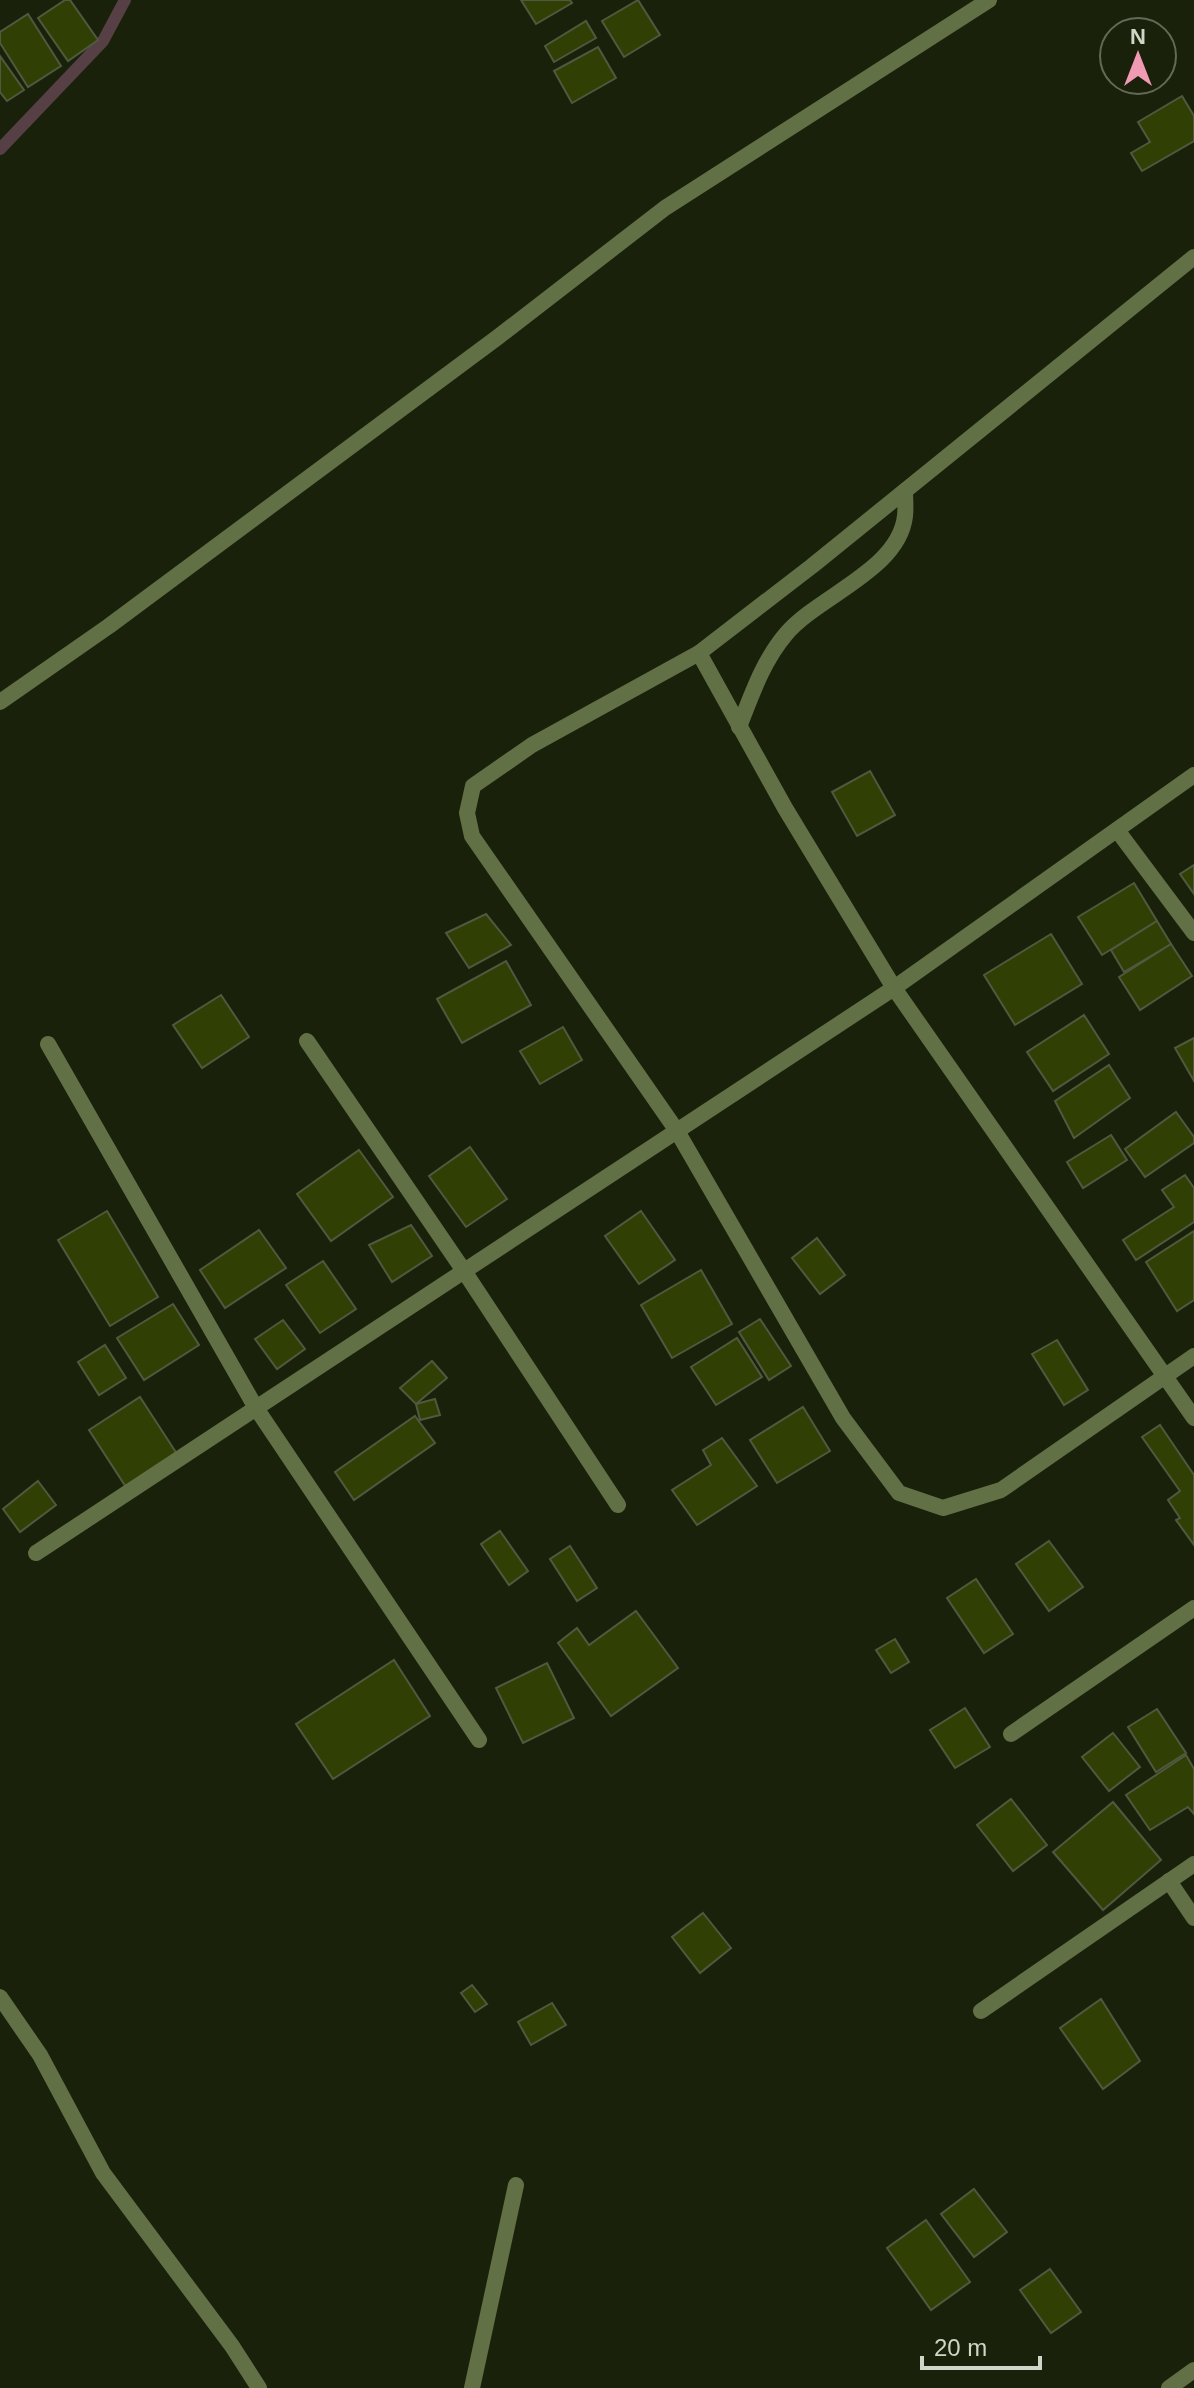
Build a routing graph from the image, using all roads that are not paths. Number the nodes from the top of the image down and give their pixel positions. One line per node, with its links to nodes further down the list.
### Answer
1 (989, 0): 5 (street)
2 (1194, 257): 3 (street)
3 (905, 491): 4 (street); 6 (street)
4 (699, 653): 6 (street); 13 (street)
5 (0, 702)
6 (739, 727): 10 (street)
7 (1194, 775): 8 (street)
8 (1117, 830): 9 (street); 10 (street)
9 (1194, 933)
10 (894, 988): 13 (street); 16 (street)
11 (307, 1041): 14 (street)
12 (48, 1044): 17 (street)
13 (677, 1131): 14 (street); 16 (street)
14 (464, 1271): 17 (street); 19 (street)
15 (1194, 1356): 16 (street)
16 (1165, 1375): 18 (street)
17 (256, 1408): 20 (street); 23 (street)
18 (1194, 1418)
19 (618, 1505)
20 (36, 1553)
21 (1194, 1608): 22 (street)
22 (1011, 1734)
23 (479, 1740)
24 (1194, 1864): 25 (street)
25 (1169, 1881): 26 (street); 28 (street)
26 (1194, 1918)
27 (0, 1997): 31 (street)
28 (981, 2011)
29 (516, 2185): 32 (street)
30 (1194, 2370): 33 (street)
31 (259, 2388)
32 (472, 2388)
33 (1169, 2388)

